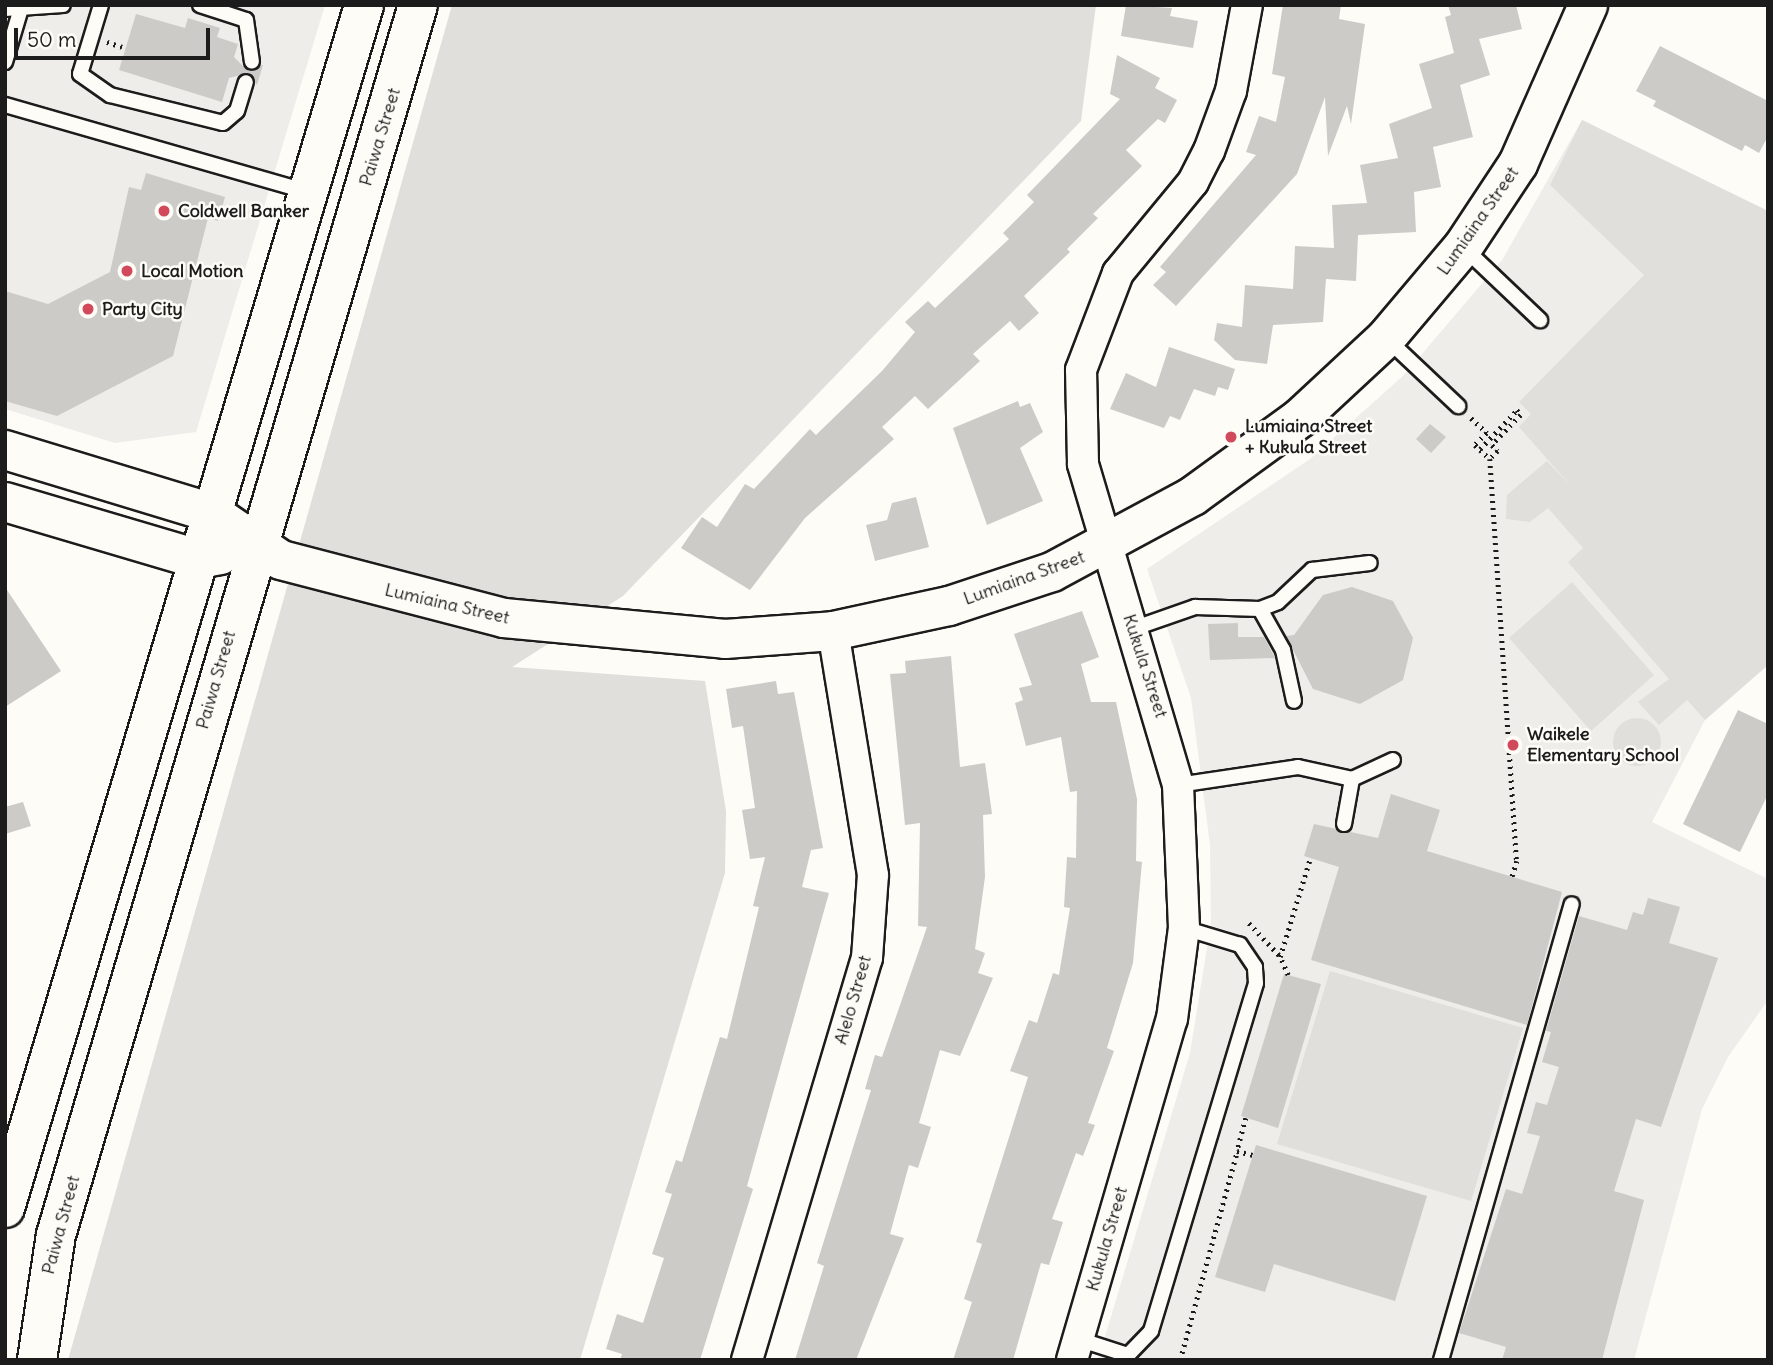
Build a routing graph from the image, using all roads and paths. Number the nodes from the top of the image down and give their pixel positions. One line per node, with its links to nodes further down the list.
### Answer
1 (63, 5): 8 (lane)
2 (101, 5): 12 (lane)
3 (200, 5): 11 (lane)
4 (364, 5): 14 (street)
5 (418, 5): 25 (street, Paiwa Street)
6 (1247, 5): 24 (street, Kukula Street)
7 (1588, 5): 15 (street, Lumiaina Street)
8 (22, 6): 9 (lane); 10 (lane)
9 (5, 9)
10 (5, 62)
11 (252, 62)
12 (246, 82)
13 (5, 105): 14 (lane)
14 (309, 193): 23 (street)
15 (1463, 247): 16 (lane); 17 (street, Lumiaina Street)
16 (1540, 320)
17 (1386, 338): 18 (lane); 24 (street, Lumiaina Street)
18 (1458, 406): 19 (path)
19 (1480, 449): 21 (path); 21 (path)
20 (5, 450): 23 (street, Lumiaina Street)
21 (1490, 459): 37 (path)
22 (5, 502): 26 (street, Lumiaina Street)
23 (212, 513): 25 (street, Lumiaina Street); 26 (street)
24 (1106, 546): 29 (street, Kukula Street); 30 (street, Lumiaina Street)
25 (254, 548): 26 (street, Lumiaina Street); 30 (street, Lumiaina Street); 49 (street, Paiwa Street)
26 (198, 559): 46 (street)
27 (1370, 563): 28 (lane)
28 (1260, 609): 29 (lane); 31 (lane)
29 (1135, 628): 34 (street, Kukula Street)
30 (834, 631): 50 (street, Alelo Street)
31 (1294, 701)
32 (1393, 760): 33 (lane)
33 (1352, 779): 34 (lane); 35 (lane)
34 (1178, 785): 40 (street, Kukula Street)
35 (1344, 824)
36 (1310, 859): 41 (path)
37 (1512, 877)
38 (1572, 904): 52 (lane)
39 (1249, 923): 41 (path)
40 (1184, 928): 47 (street, Kukula Street); 48 (lane)
41 (1280, 957): 42 (path)
42 (1287, 975)
43 (1246, 1118): 44 (path)
44 (1237, 1151): 45 (path); 51 (path)
45 (1253, 1155)
46 (5, 1208)
47 (1075, 1349): 48 (lane)
48 (1132, 1357)
49 (37, 1360)
50 (747, 1360)
51 (1180, 1360)
52 (1441, 1360)

